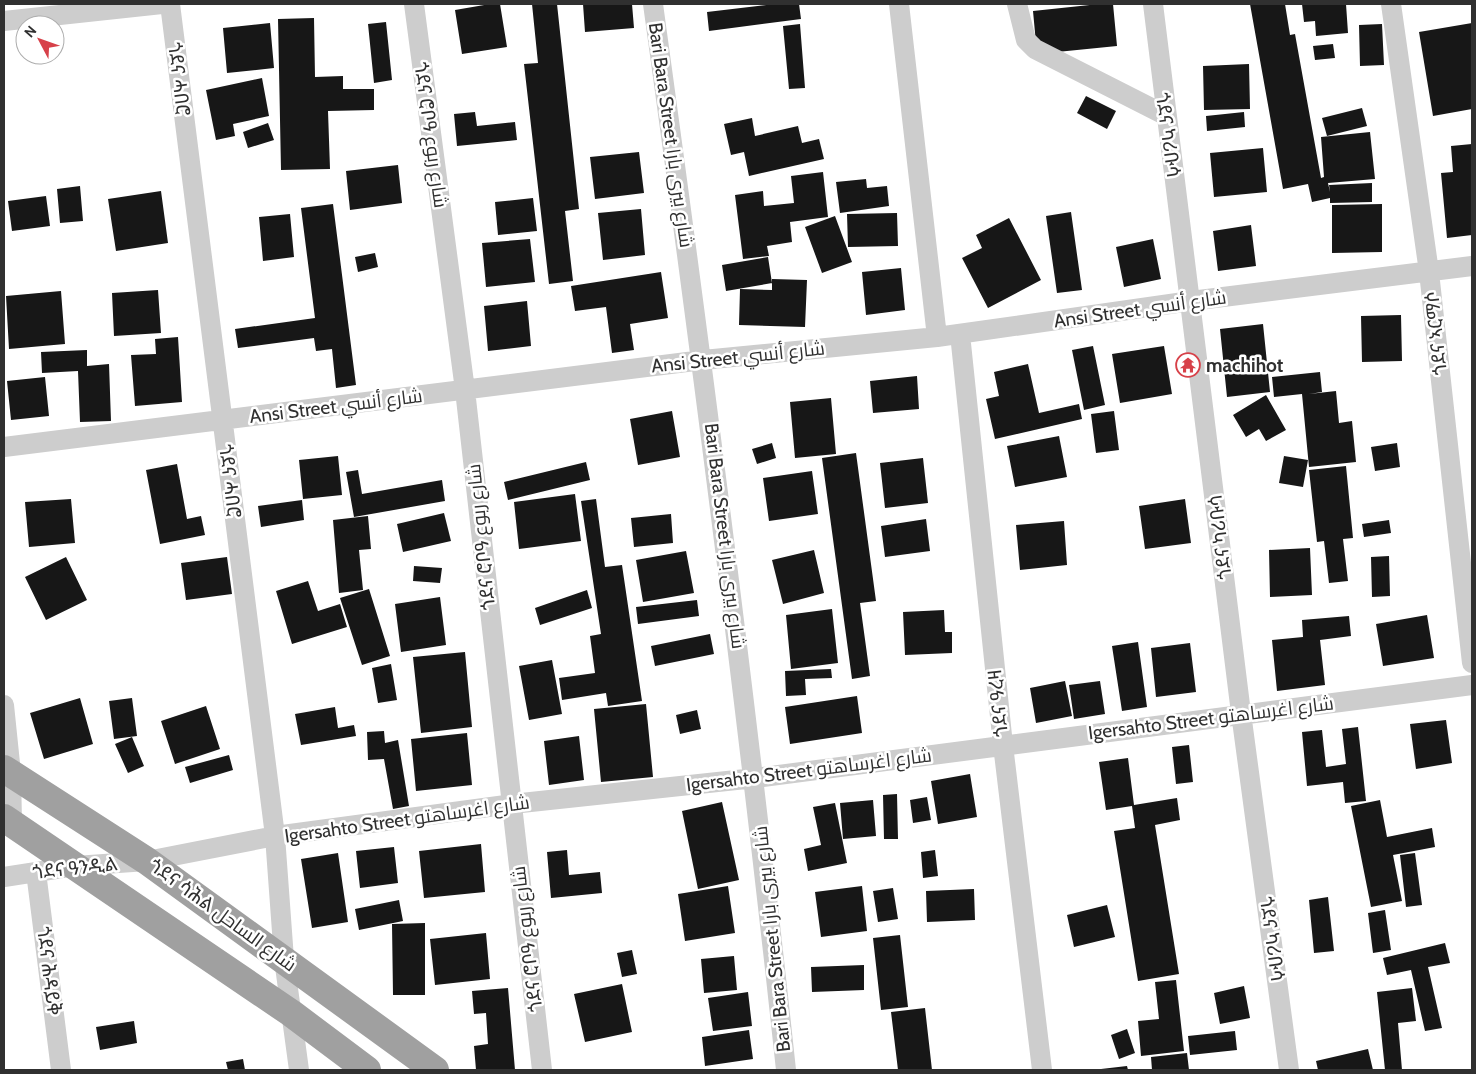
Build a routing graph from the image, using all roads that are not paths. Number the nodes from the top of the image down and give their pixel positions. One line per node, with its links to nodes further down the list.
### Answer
1 (162, 4): 9 (street)
2 (170, 4): 18 (street, ጎደና ሓበሮ)
3 (414, 4): 17 (street, ጎደና ሮቦዓ شارع ربوع)
4 (653, 4): 16 (street, Bari Bara Street شارع بيرى بارا)
5 (899, 4): 15 (street)
6 (1017, 4): 10 (street)
7 (1153, 4): 10 (street, ጎደና ካሪቡሳ)
8 (1391, 4): 12 (street, ጎደና ኣርማሶ)
9 (4, 21)
10 (1165, 115): 13 (street, ጎደና ካሪቡሳ)
11 (1472, 266): 12 (street, Ansi Street شارع أنسي)
12 (1429, 272): 13 (street, Ansi Street شارع أنسي); 20 (street, ጎደና ኣርማሶ)
13 (1191, 301): 14 (street, Ansi Street شارع أنسي); 23 (street, ጎደና ካሪቡሳ)
14 (960, 334): 15 (street, Ansi Street شارع أنسي); 24 (street, ጎደና ዓረዛ)
15 (937, 337): 16 (street, Ansi Street شارع أنسي)
16 (702, 360): 17 (street, Ansi Street شارع أنسي); 26 (street, Bari Bara Street شارع بيرى بارا)
17 (465, 390): 18 (street, Ansi Street شارع أنسي); 27 (street, ጎደና ሮቦዓ شارع ربوع)
18 (223, 420): 19 (street, Ansi Street شارع أنسي); 29 (street, ጎደና ሓበሮ)
19 (4, 447)
20 (1472, 663)
21 (1472, 685): 23 (street, Igersahto Street شارع اغرساهتو)
22 (4, 705): 25 (street)
23 (1241, 713): 24 (street, Igersahto Street شارع اغرساهتو); 43 (street, ጎደና ካሪቡሳ)
24 (1003, 745): 26 (street, Igersahto Street شارع اغرساهتو); 42 (street, ጎደና ዓረዛ)
25 (7, 771): 28 (street); 30 (highway, ጎደና ሳሕል شارع الساحل)
26 (755, 778): 27 (street, Igersahto Street شارع اغرساهتو); 41 (street, Bari Bara Street شارع بيرى بارا)
27 (512, 804): 29 (street, Igersahto Street شارع اغرساهتو); 40 (street, ጎደና ሮቦዓ شارع ربوع)
28 (8, 821): 31 (highway)
29 (274, 836): 30 (street, Igersahto Street شارع اغرساهتو); 34 (street, ጎደና ሓበሮ)
30 (147, 861): 31 (street, ጎደና ዓንዲል); 34 (highway, ጎደና ሳሕል شارع الساحل)
31 (75, 866): 32 (street, ጎደና ዓንዲል); 35 (highway)
32 (36, 872): 33 (street, ጎደና ዓንዲል); 36 (street, ጎደና ሕዳይቅ)
33 (4, 877)
34 (284, 959): 35 (street, ጎደና ሓበሮ); 39 (highway, ጎደና ሳሕል شارع الساحل)
35 (291, 1014): 37 (street, ጎደና ሓበሮ); 38 (highway)
36 (61, 1070)
37 (299, 1070)
38 (367, 1070)
39 (435, 1070)
40 (542, 1070)
41 (786, 1070)
42 (1042, 1070)
43 (1289, 1070)

